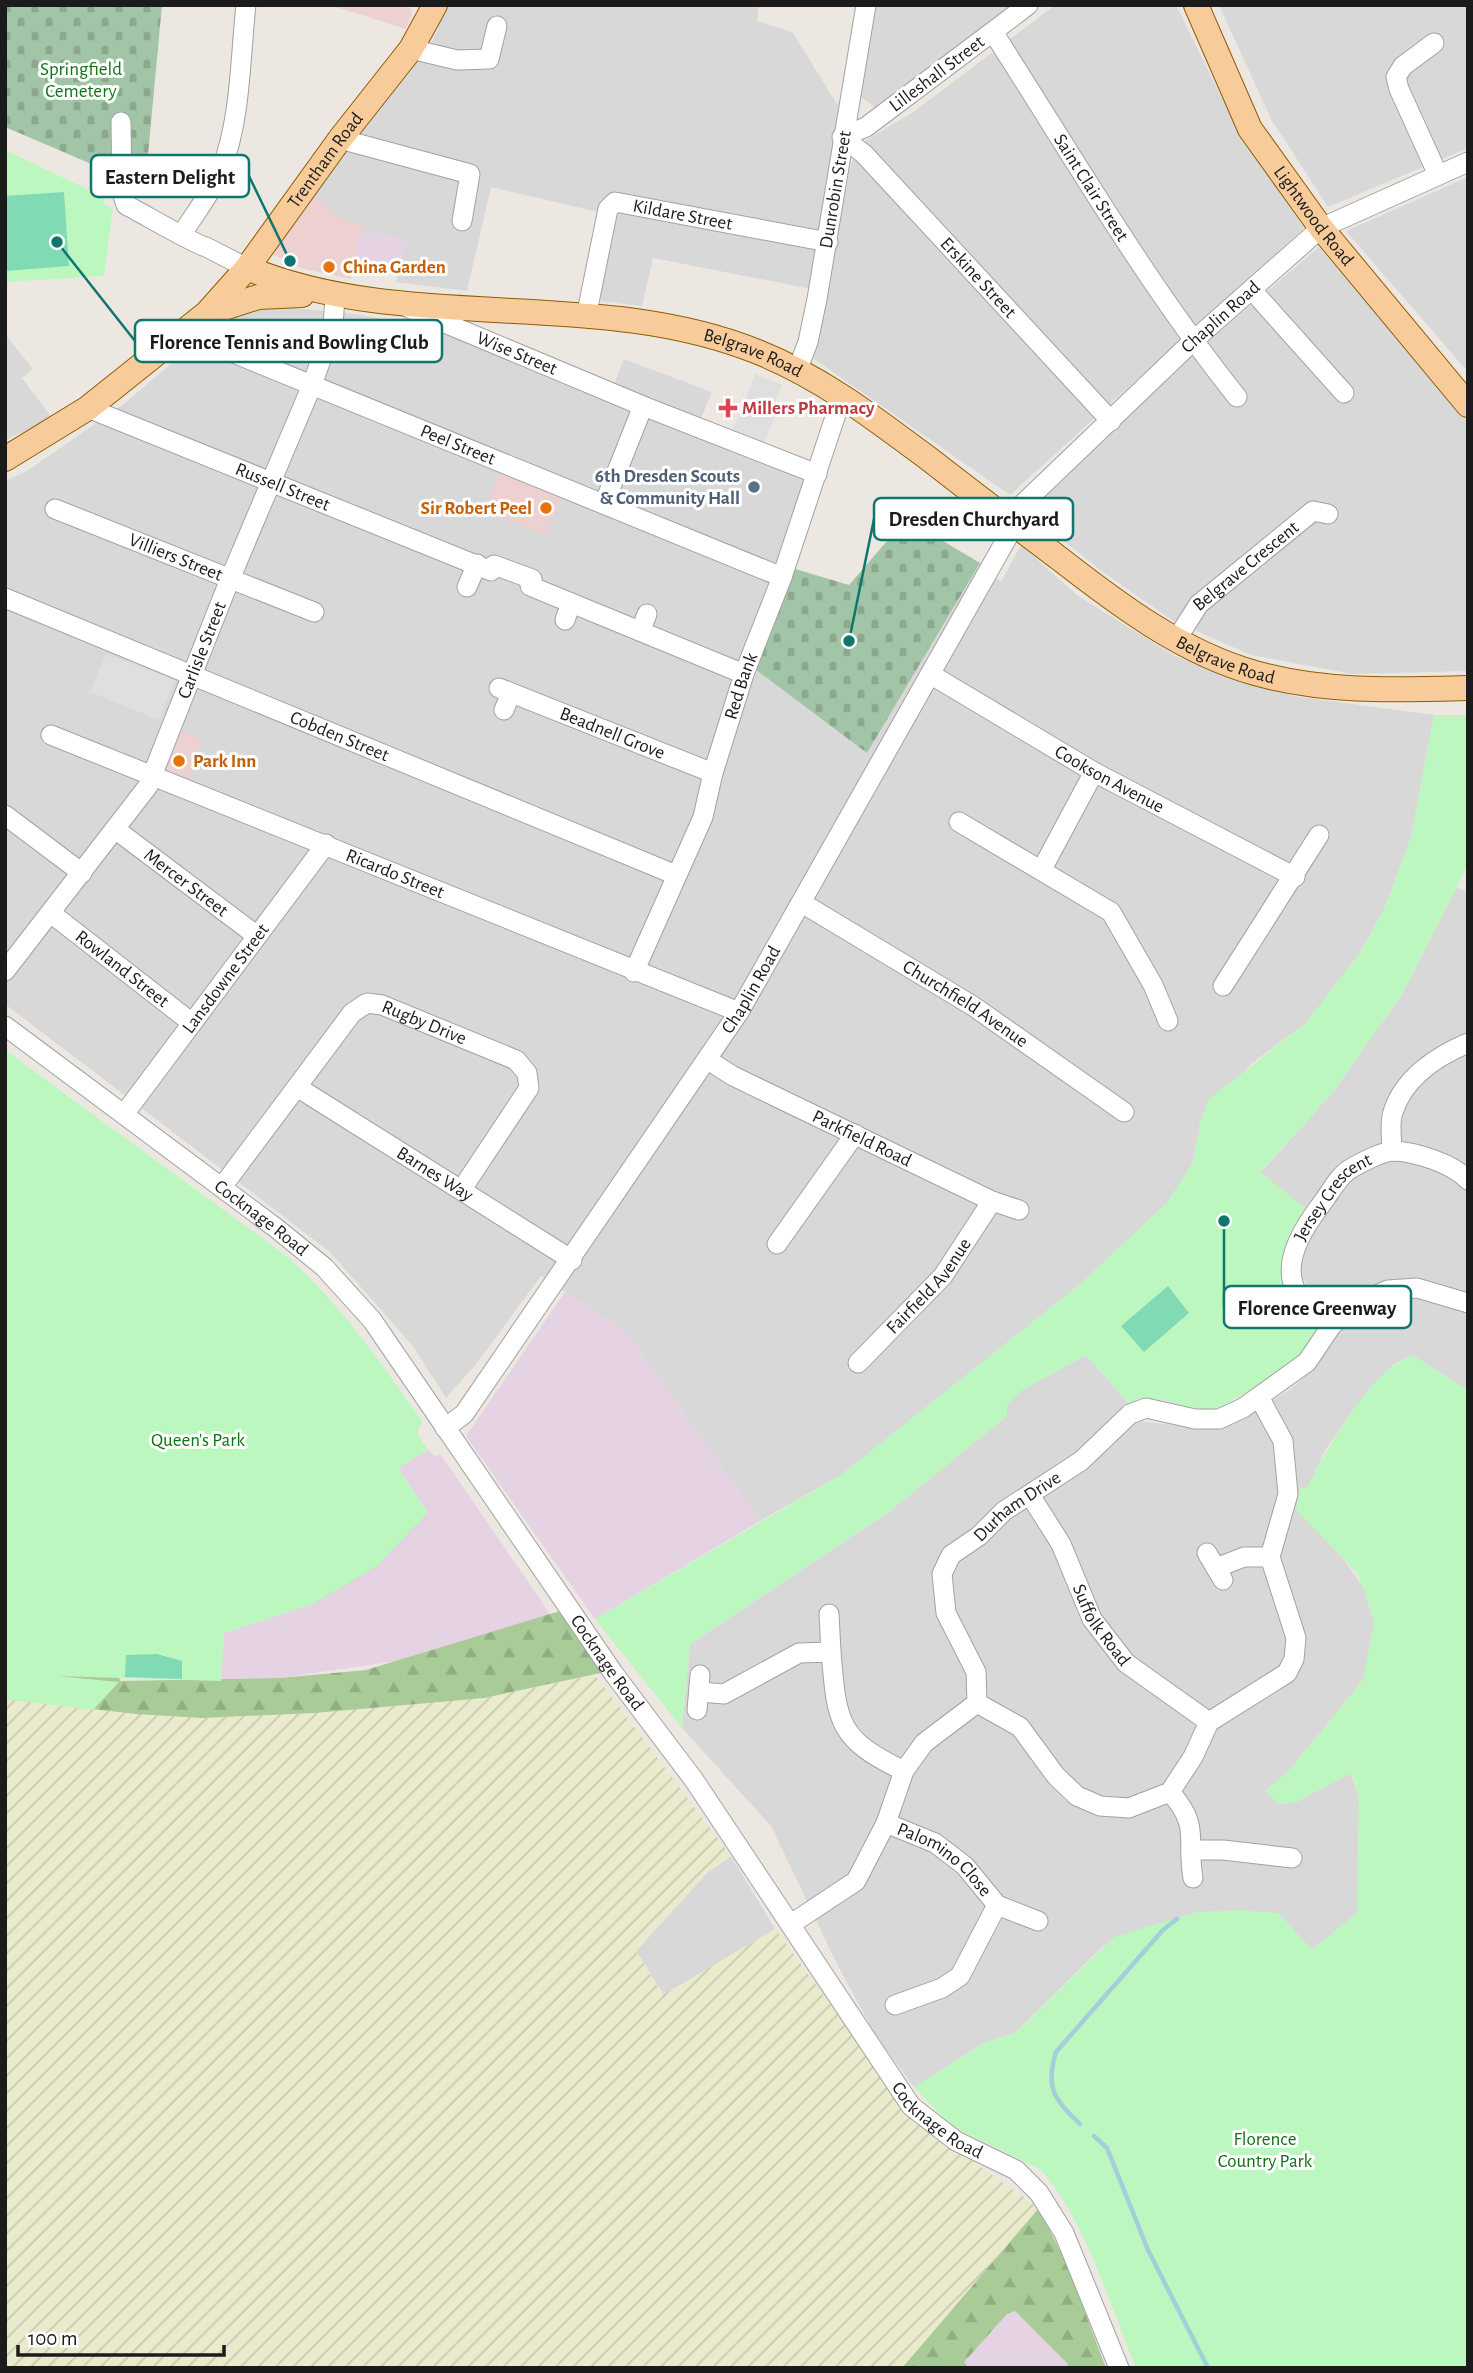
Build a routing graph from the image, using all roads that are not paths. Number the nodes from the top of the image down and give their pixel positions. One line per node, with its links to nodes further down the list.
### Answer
1 (246, 5): 17 (street)
2 (866, 5): 11 (street, Dunrobin Street)
3 (1028, 5): 7 (street, Lilleshall Street)
4 (1196, 5): 16 (main road, Lightwood Road)
5 (433, 6): 9 (main road, Trentham Road)
6 (497, 26): 9 (street)
7 (993, 32): 11 (street, Lilleshall Street); 25 (street, Saint Clair Street)
8 (1434, 43): 14 (street)
9 (411, 49): 12 (main road, Trentham Road)
10 (121, 122): 17 (street)
11 (842, 136): 18 (street, Dunrobin Street); 34 (street, Erskine Street)
12 (340, 139): 15 (street); 19 (main road, Trentham Road)
13 (1468, 162): 14 (street, Chaplin Road)
14 (1438, 175): 16 (street, Chaplin Road)
15 (462, 221)
16 (1321, 228): 20 (street, Chaplin Road); 31 (main road, Lightwood Road)
17 (188, 239): 19 (street)
18 (828, 242): 23 (street, Kildare Street); 26 (street, Dunrobin Street)
19 (247, 268): 21 (main road, Belgrave Road); 24 (main road, Trentham Road)
20 (1252, 290): 25 (street, Chaplin Road); 28 (street)
21 (329, 295): 22 (main road, Belgrave Road); 24 (main road, Belgrave Road); 27 (street, Carlisle Street)
22 (392, 301): 23 (main road, Belgrave Road); 32 (street, Wise Street)
23 (586, 317): 26 (main road, Belgrave Road)
24 (205, 333): 27 (street, Peel Street); 33 (main road, Trentham Road)
25 (1193, 341): 30 (street, Saint Clair Street); 34 (street, Chaplin Road)
26 (797, 371): 29 (main road, Belgrave Road)
27 (312, 385): 36 (street, Carlisle Street); 38 (street, Peel Street)
28 (1344, 393)
29 (842, 396): 37 (street, Red Bank); 41 (main road, Belgrave Road)
30 (1237, 397)
31 (1468, 405)
32 (643, 406): 37 (street, Wise Street); 38 (street)
33 (88, 408): 35 (main road, Trentham Road); 36 (street, Russell Street)
34 (1111, 421): 41 (street, Chaplin Road)
35 (5, 458)
36 (270, 483): 42 (street, Russell Street); 44 (street, Carlisle Street)
37 (811, 492): 43 (street, Red Bank)
38 (604, 504): 43 (street, Peel Street)
39 (55, 509): 44 (street, Villiers Street)
40 (1328, 514): 48 (street, Belgrave Crescent)
41 (1011, 522): 48 (main road, Belgrave Road); 50 (street, Chaplin Road)
42 (484, 567): 45 (street); 49 (street, Russell Street)
43 (782, 577): 49 (street, Red Bank)
44 (230, 579): 47 (street, Villiers Street); 51 (street, Carlisle Street)
45 (467, 587)
46 (5, 598): 51 (street, Cobden Street)
47 (301, 612)
48 (1176, 640): 52 (main road, Belgrave Road)
49 (744, 674): 56 (street, Red Bank)
50 (930, 674): 55 (street, Cookson Avenue); 67 (street, Chaplin Road)
51 (192, 676): 57 (street, Carlisle Street); 65 (street, Cobden Street)
52 (1468, 688)
53 (504, 697): 56 (street, Beadnell Grove)
54 (51, 735): 57 (street, Ricardo Street)
55 (1094, 772): 63 (street); 66 (street, Cookson Avenue)
56 (713, 773): 65 (street, Red Bank)
57 (153, 775): 60 (street, Carlisle Street); 61 (street, Ricardo Street)
58 (5, 816): 64 (street)
59 (959, 822): 63 (street)
60 (114, 830): 64 (street, Carlisle Street); 69 (street, Mercer Street)
61 (326, 844): 69 (street, Lansdowne Street); 71 (street, Ricardo Street)
62 (1320, 844): 66 (street)
63 (1042, 869): 74 (street)
64 (82, 873): 68 (street, Carlisle Street)
65 (676, 875): 71 (street, Red Bank)
66 (1295, 877): 72 (street)
67 (802, 903): 73 (street, Chaplin Road); 80 (street, Churchfield Avenue)
68 (52, 914): 70 (street, Carlisle Street); 75 (street, Rowland Street)
69 (257, 936): 75 (street, Lansdowne Street)
70 (5, 971)
71 (634, 972): 73 (street, Ricardo Street)
72 (1223, 986)
73 (738, 1012): 78 (street, Chaplin Road)
74 (1168, 1021)
75 (192, 1023): 81 (street, Lansdowne Street)
76 (5, 1026): 81 (street, Cocknage Road)
77 (1468, 1043): 83 (street)
78 (708, 1060): 82 (street, Parkfield Road); 90 (street, Chaplin Road)
79 (297, 1087): 85 (street, Rugby Drive); 86 (street, Barnes Way); 86 (street, Rugby Drive)
80 (1124, 1112)
81 (125, 1113): 85 (street, Cocknage Road)
82 (855, 1134): 87 (street, Parkfield Road); 89 (street)
83 (1392, 1151): 84 (street, Jersey Crescent); 92 (street, Jersey Crescent)
84 (1468, 1180)
85 (222, 1187): 95 (street, Cocknage Road)
86 (461, 1189): 90 (street, Barnes Way)
87 (992, 1201): 88 (street, Parkfield Road); 93 (street, Fairfield Avenue)
88 (1019, 1210)
89 (777, 1244)
90 (572, 1260): 95 (street, Chaplin Road)
91 (1468, 1303): 92 (street, Durham Drive)
92 (1332, 1325): 94 (street, Durham Drive)
93 (858, 1363)
94 (1259, 1398): 96 (street, Durham Drive); 97 (street)
95 (445, 1428): 112 (street, Cocknage Road)
96 (1030, 1495): 102 (street, Durham Drive); 103 (street, Suffolk Road)
97 (1270, 1557): 98 (street); 103 (street)
98 (1215, 1567)
99 (829, 1614): 100 (street)
100 (831, 1652): 101 (street); 104 (street)
101 (699, 1692)
102 (972, 1705): 104 (street); 105 (street)
103 (1209, 1722): 105 (street)
104 (904, 1771): 106 (street)
105 (1170, 1792): 107 (street)
106 (886, 1823): 110 (street, Palomino Close); 112 (street)
107 (1192, 1850): 108 (street); 109 (street)
108 (1292, 1859)
109 (1193, 1878)
110 (997, 1905): 111 (street, Palomino Close); 113 (street, Palomino Close)
111 (1038, 1921)
112 (791, 1924): 114 (street, Cocknage Road)
113 (900, 1997)
114 (1119, 2368)

